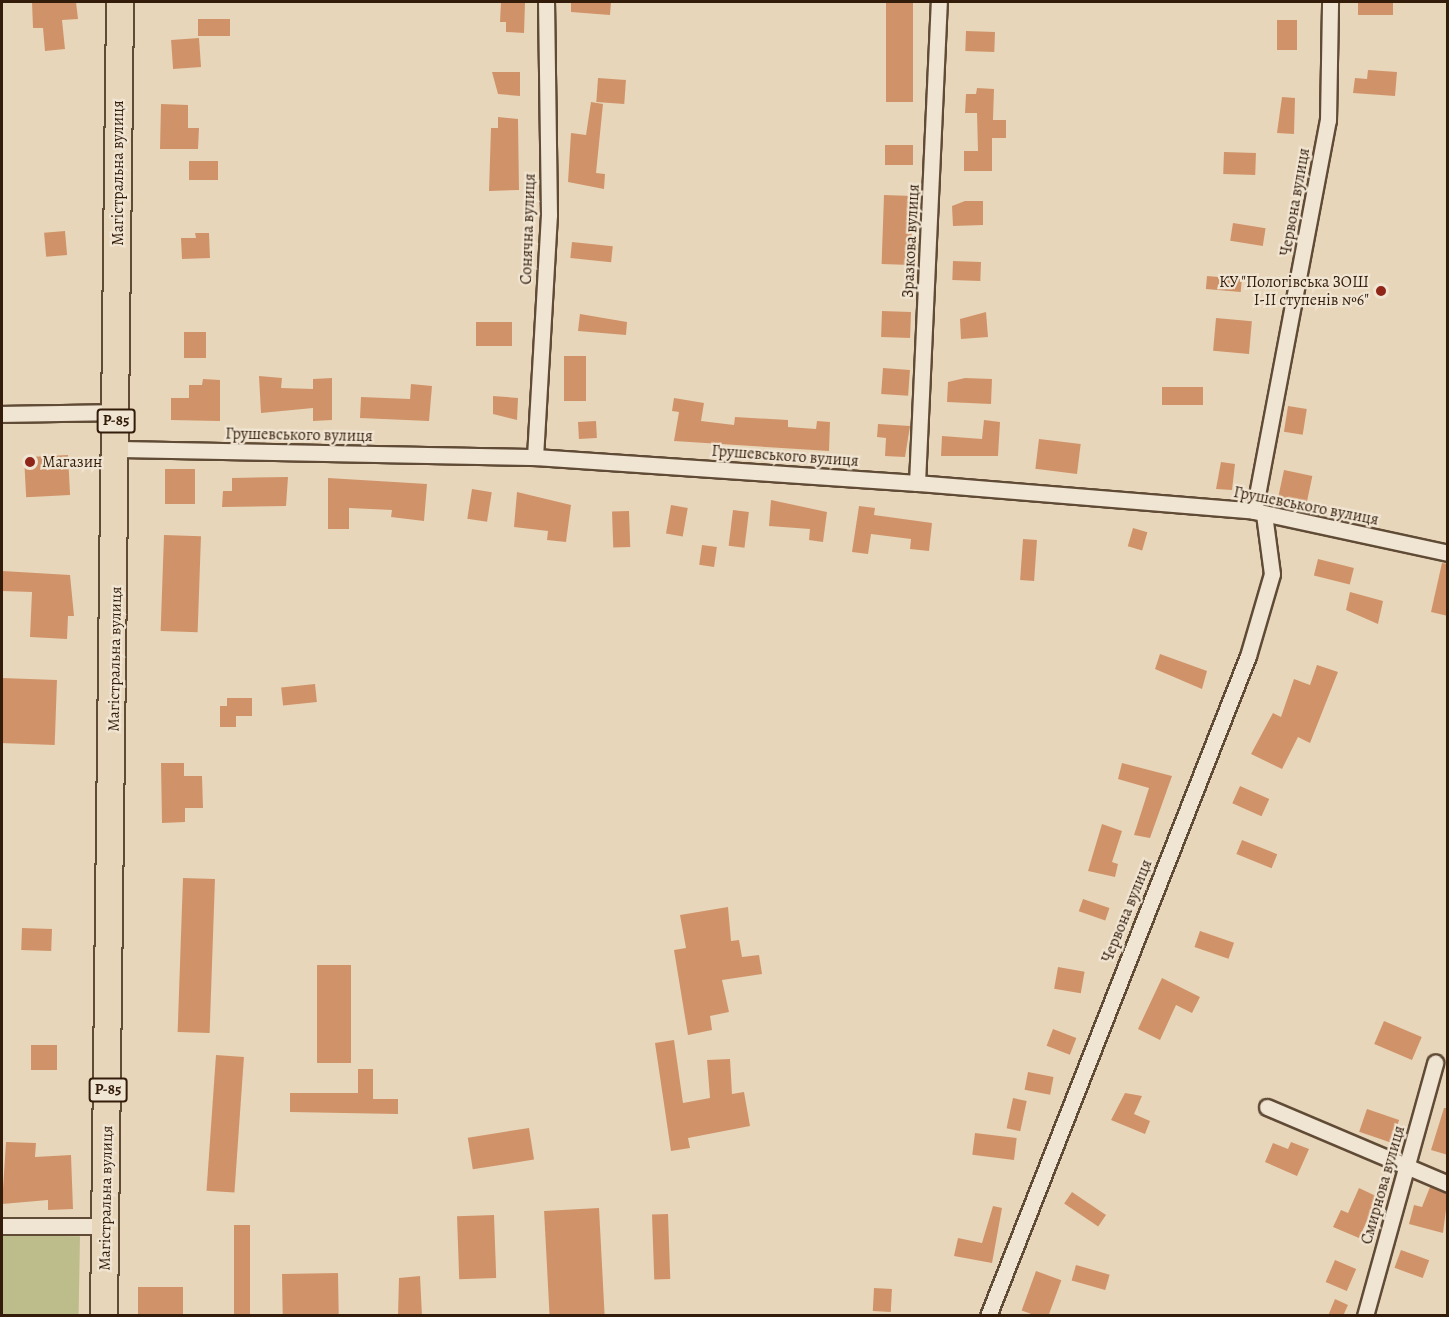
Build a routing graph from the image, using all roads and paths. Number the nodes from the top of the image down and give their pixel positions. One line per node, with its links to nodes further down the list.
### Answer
1 (120, 2): 5 (main road, Магістральна вулиця / Р-85)
2 (546, 2): 8 (street, Сонячна вулиця)
3 (939, 2): 9 (street, Зразкова вулиця)
4 (1330, 2): 10 (street, Червона вулиця)
5 (117, 412): 6 (street); 7 (main road, Магістральна вулиця / Р-85)
6 (2, 414)
7 (115, 449): 8 (street, Грушевського вулиця); 17 (main road, Магістральна вулиця / Р-85)
8 (535, 457): 9 (street, Грушевського вулиця)
9 (917, 483): 10 (street, Грушевського вулиця)
10 (1259, 512): 11 (street, Грушевського вулиця); 19 (street, Червона вулиця)
11 (1448, 553)
12 (1435, 1063): 14 (street, Смирнова вулиця)
13 (1267, 1107): 14 (street)
14 (1407, 1166): 15 (street); 20 (street, Смирнова вулиця)
15 (1448, 1184)
16 (2, 1226): 17 (street)
17 (106, 1226): 18 (main road, Магістральна вулиця / Р-85)
18 (104, 1316)
19 (988, 1316)
20 (1365, 1316)

